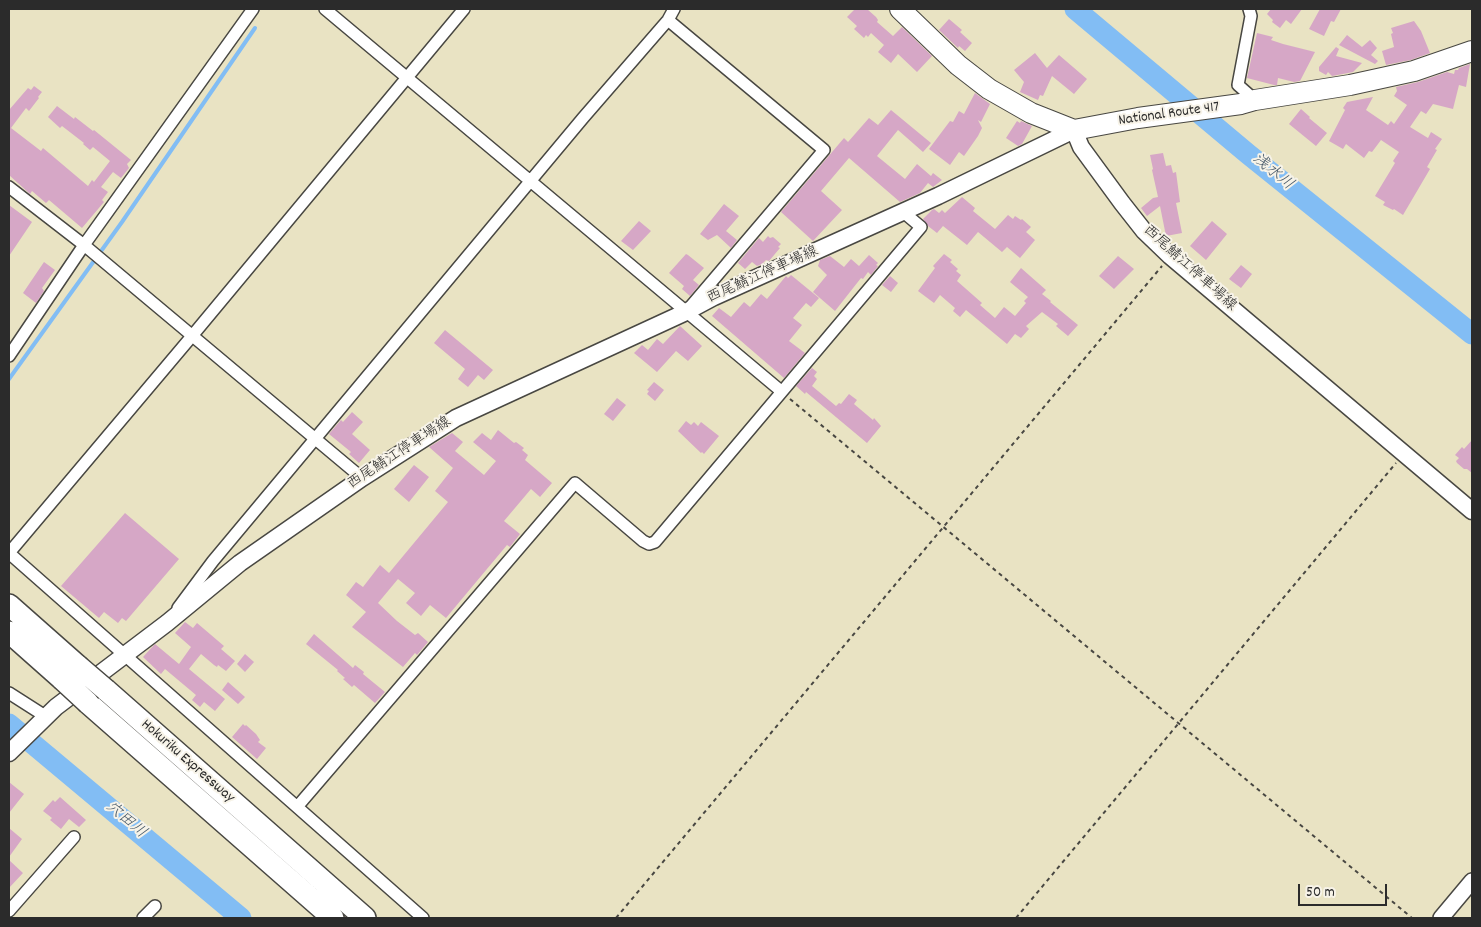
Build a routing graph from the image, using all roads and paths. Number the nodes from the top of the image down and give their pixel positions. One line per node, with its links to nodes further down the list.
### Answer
1 (253, 9): 15 (street)
2 (325, 9): 9 (street)
3 (464, 9): 9 (street)
4 (674, 9): 7 (street)
5 (900, 9): 11 (highway)
6 (1249, 9): 10 (street)
7 (668, 20): 12 (street); 17 (street)
8 (1472, 52): 10 (highway, National Route 417)
9 (406, 78): 12 (street); 18 (street)
10 (1248, 102): 11 (highway, National Route 417)
11 (1074, 130): 14 (main road, 西尾鯖江停車場線); 16 (main road, 西尾鯖江停車場線)
12 (531, 182): 17 (street); 21 (street)
13 (9, 187): 15 (street)
14 (902, 211): 17 (main road, 西尾鯖江停車場線); 20 (street)
15 (84, 245): 18 (street); 19 (street)
16 (1170, 256): 22 (main road, 西尾鯖江停車場線); 25 (path)
17 (686, 312): 20 (street); 23 (main road, 西尾鯖江停車場線)
18 (192, 336): 21 (street); 26 (street)
19 (9, 356)
20 (782, 392): 25 (path); 35 (street)
21 (315, 439): 23 (street); 28 (street)
22 (1404, 453): 24 (main road, 西尾鯖江停車場線); 33 (path)
23 (362, 478): 28 (main road, 西尾鯖江停車場線)
24 (1472, 511)
25 (943, 528): 33 (path); 44 (path)
26 (9, 553): 30 (street)
27 (9, 605): 42 (highway, Hokuriku Expressway, bridge)
28 (167, 623): 30 (main road, 西尾鯖江停車場線)
29 (9, 632): 41 (highway, Hokuriku Expressway, bridge)
30 (124, 654): 32 (main road, 西尾鯖江停車場線); 35 (street)
31 (9, 693): 32 (street)
32 (41, 721): 34 (main road, 西尾鯖江停車場線)
33 (1178, 724): 45 (path); 46 (path)
34 (10, 750)
35 (297, 807): 43 (street)
36 (74, 837): 39 (street)
37 (1472, 881): 47 (street)
38 (155, 906): 40 (street)
39 (9, 911)
40 (144, 918)
41 (333, 918)
42 (365, 918)
43 (423, 918)
44 (616, 918)
45 (1016, 918)
46 (1412, 918)
47 (1441, 918)

